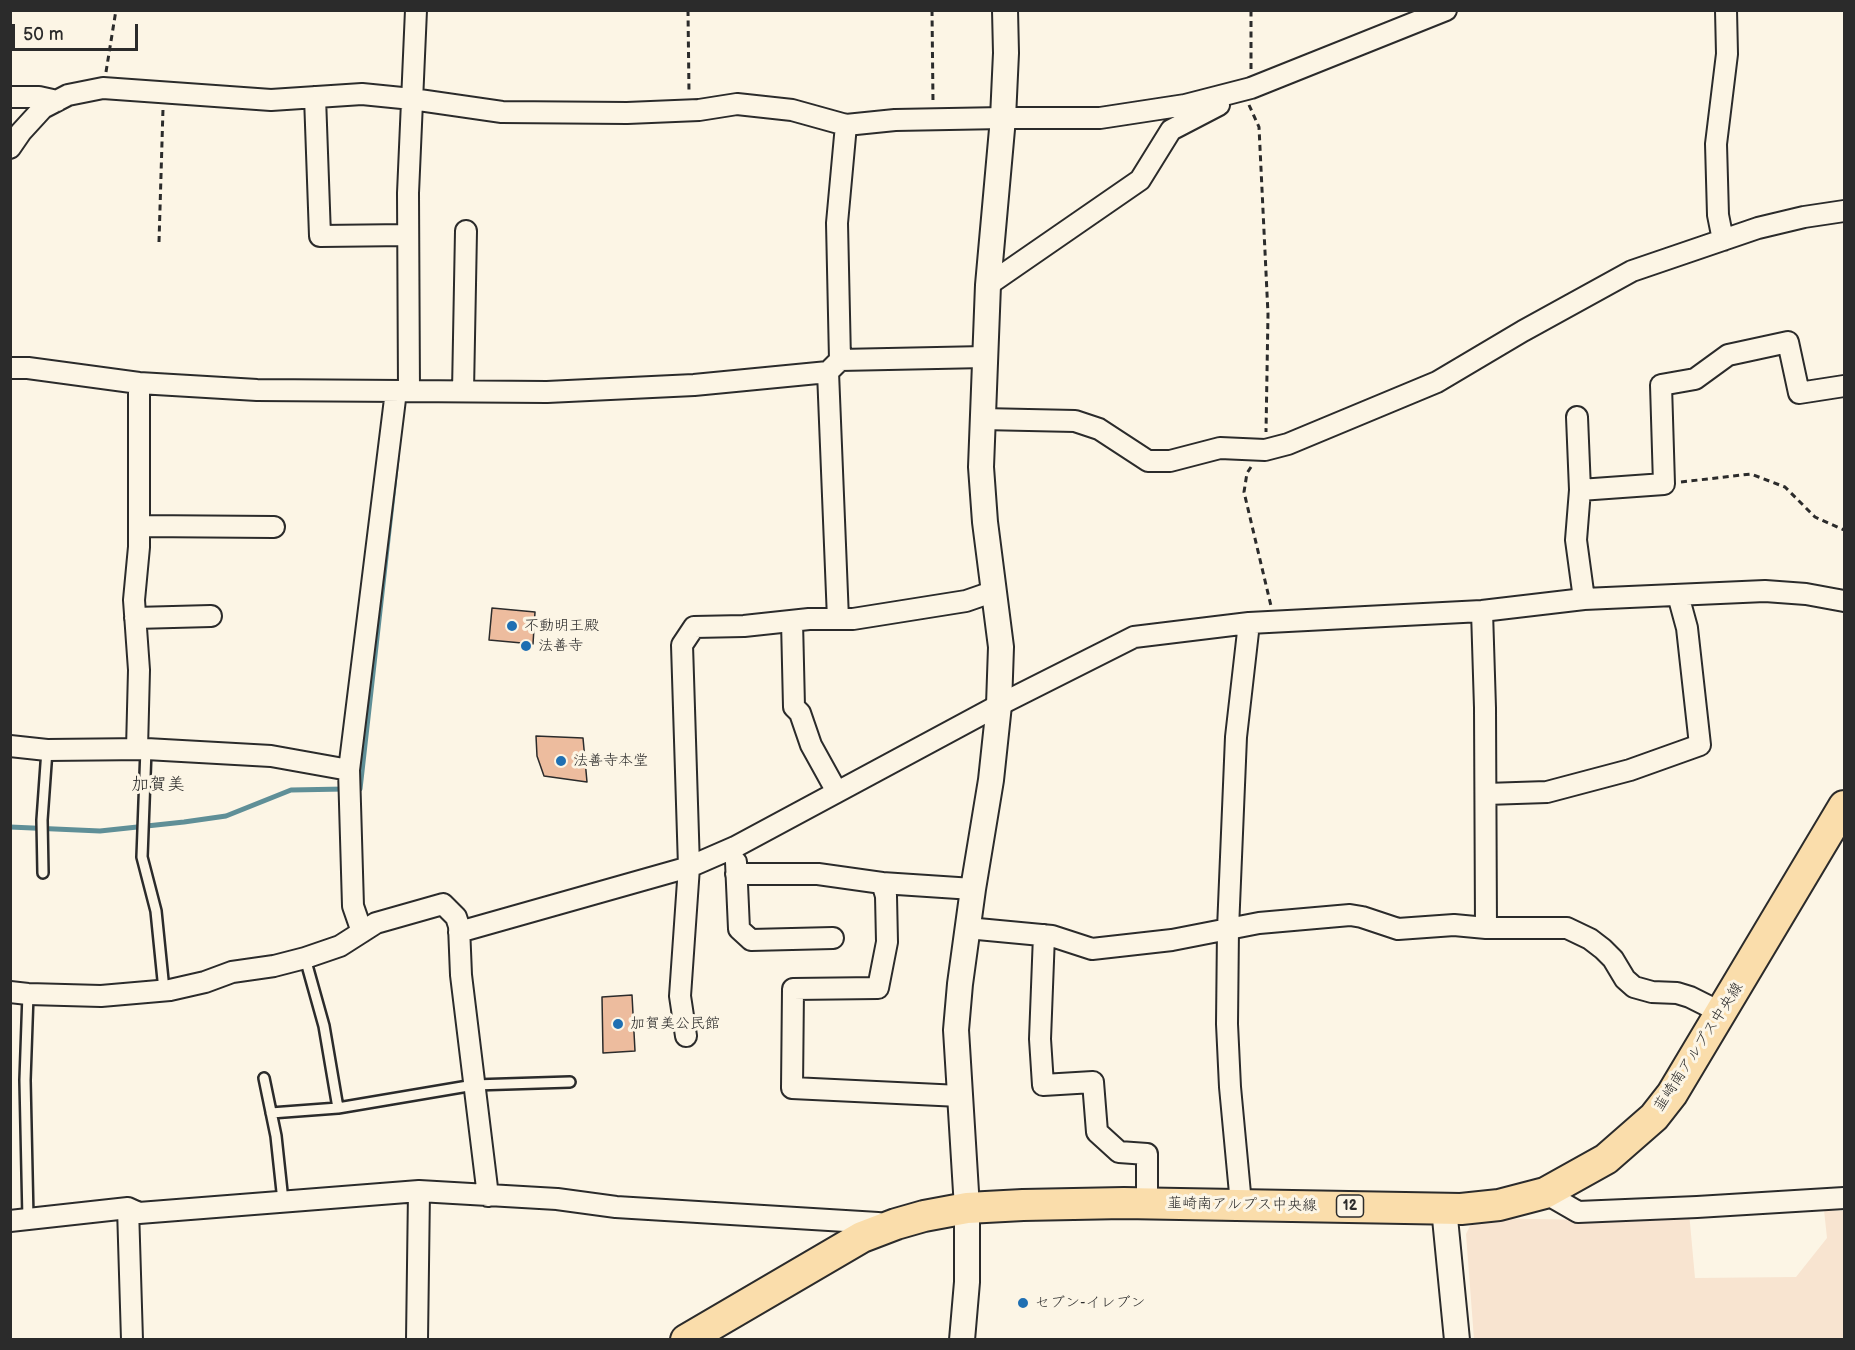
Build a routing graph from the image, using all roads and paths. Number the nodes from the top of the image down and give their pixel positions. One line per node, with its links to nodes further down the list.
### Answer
1 (116, 10): 9 (path)
2 (416, 10): 14 (street)
3 (688, 10): 16 (path)
4 (933, 10): 18 (path)
5 (1005, 10): 17 (street)
6 (1251, 10): 10 (path)
7 (1446, 10): 10 (street)
8 (1726, 10): 24 (street)
9 (103, 88): 11 (street); 15 (street)
10 (1251, 88): 17 (street); 26 (street); 36 (path)
11 (163, 93): 13 (street); 25 (path)
12 (10, 97): 15 (street)
13 (315, 97): 14 (street); 23 (street)
14 (412, 99): 16 (street); 23 (street)
15 (57, 101): 20 (street)
16 (689, 110): 19 (street)
17 (1003, 118): 18 (street); 26 (street)
18 (933, 119): 19 (street)
19 (846, 125): 28 (street)
20 (10, 147)
21 (1845, 211): 24 (street)
22 (466, 231): 33 (street)
23 (408, 235): 32 (street)
24 (1723, 240): 36 (street)
25 (159, 242)
26 (988, 285): 27 (street)
27 (985, 357): 28 (street); 35 (street)
28 (834, 366): 33 (street); 49 (street)
29 (10, 368): 30 (street)
30 (139, 383): 32 (street); 39 (street)
31 (1845, 386): 37 (street)
32 (402, 391): 33 (street); 57 (street)
33 (463, 391)
34 (1577, 417): 38 (street)
35 (982, 419): 36 (street); 42 (street)
36 (1265, 450): 51 (path)
37 (1664, 484): 38 (street); 41 (path)
38 (1580, 490): 44 (street)
39 (139, 526): 40 (street); 48 (street)
40 (274, 527)
41 (1845, 530)
42 (995, 591): 49 (street); 53 (street)
43 (1678, 595): 44 (street); 45 (street); 59 (street)
44 (1584, 599): 46 (street)
45 (1845, 601)
46 (1482, 611): 51 (street); 59 (street)
47 (211, 616): 48 (street)
48 (135, 618): 55 (street)
49 (838, 619): 50 (street)
50 (792, 621): 58 (street); 62 (street)
51 (1275, 621): 52 (street)
52 (1249, 622): 53 (street); 69 (street)
53 (999, 705): 58 (street); 66 (street)
54 (10, 746): 56 (street)
55 (142, 749): 56 (street); 57 (street); 75 (lane)
56 (47, 750): 63 (lane)
57 (350, 782): 71 (street)
58 (837, 792): 61 (street)
59 (1486, 794): 68 (street)
60 (1845, 806): 77 (main road, 韮崎南アルプス中央線 / 12)
61 (735, 847): 62 (street); 64 (street)
62 (688, 867): 70 (street); 78 (street)
63 (43, 873)
64 (736, 874): 65 (street); 73 (street)
65 (882, 883): 66 (street); 82 (street)
66 (973, 889): 67 (street)
67 (968, 928): 72 (street); 82 (street)
68 (1486, 928): 69 (street); 77 (street)
69 (1228, 929): 72 (street); 91 (street)
70 (459, 932): 71 (street); 81 (street)
71 (362, 933): 74 (street)
72 (1044, 935): 90 (street)
73 (833, 938)
74 (305, 958): 75 (street); 83 (lane)
75 (164, 990): 76 (street)
76 (19, 993): 95 (lane)
77 (1722, 1013): 86 (main road, 韮崎南アルプス中央線 / 12)
78 (686, 1036)
79 (264, 1078): 84 (lane)
80 (570, 1082): 81 (lane)
81 (474, 1085): 83 (lane); 87 (street)
82 (960, 1096): 93 (street)
83 (338, 1108): 84 (lane)
84 (271, 1113): 89 (lane)
85 (419, 1191): 87 (street); 89 (street); 98 (street)
86 (1545, 1193): 88 (street); 94 (main road, 韮崎南アルプス中央線 / 12)
87 (489, 1196): 96 (street)
88 (1845, 1198)
89 (283, 1201): 92 (street)
90 (1147, 1203): 91 (main road, 韮崎南アルプス中央線 / 12); 93 (main road, 韮崎南アルプス中央線 / 12)
91 (1241, 1204): 94 (main road, 韮崎南アルプス中央線 / 12)
92 (128, 1208): 95 (street); 97 (street)
93 (967, 1208): 96 (main road, 韮崎南アルプス中央線 / 12); 100 (street)
94 (1444, 1208): 101 (street)
95 (19, 1220)
96 (887, 1227): 99 (main road, 韮崎南アルプス中央線 / 12)
97 (132, 1340)
98 (417, 1340)
99 (686, 1340)
100 (962, 1340)
101 (1456, 1340)

